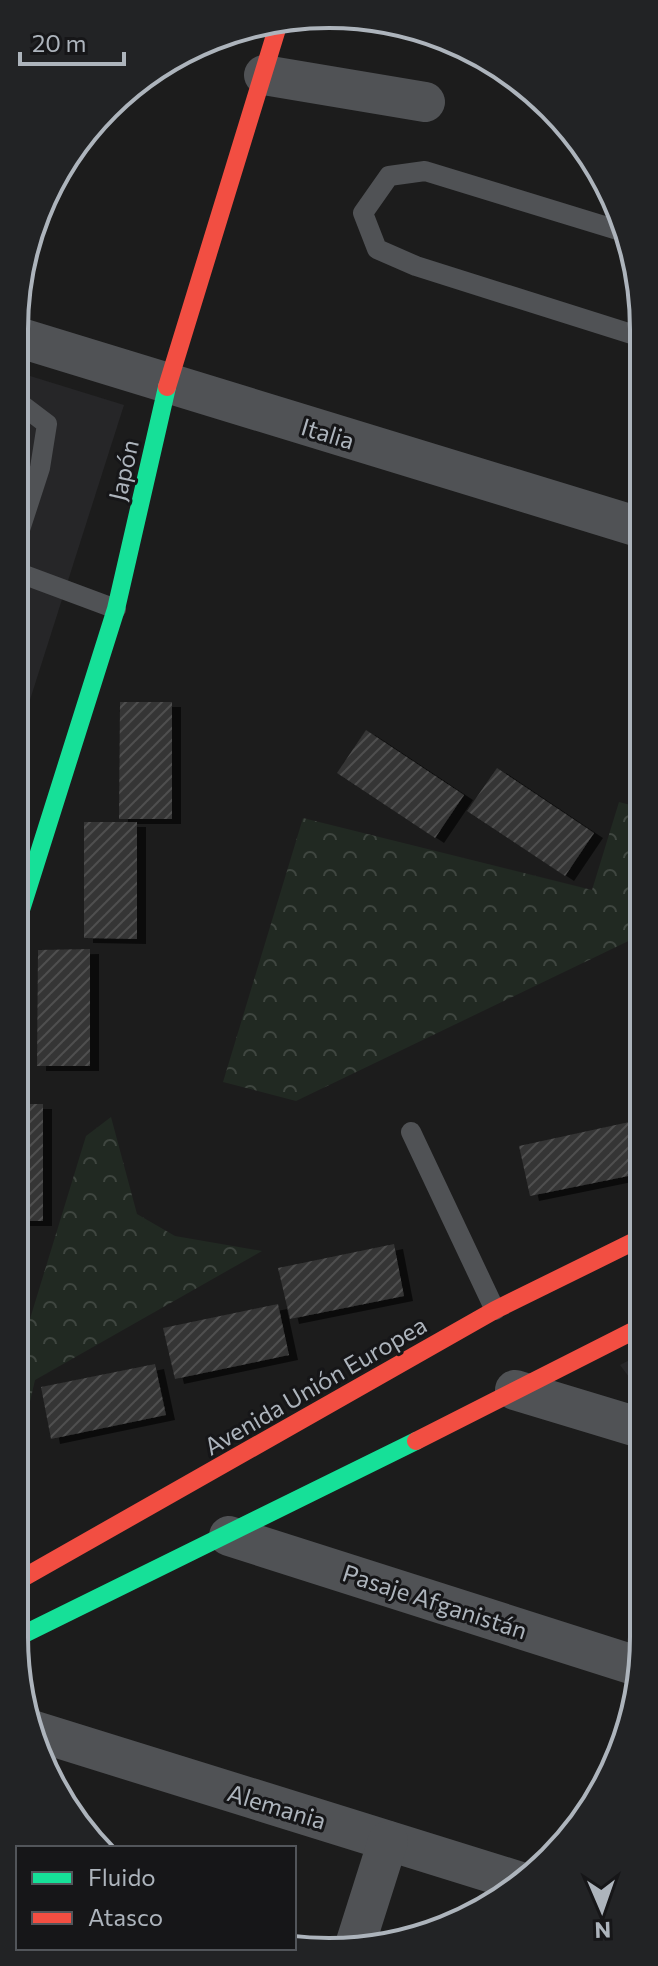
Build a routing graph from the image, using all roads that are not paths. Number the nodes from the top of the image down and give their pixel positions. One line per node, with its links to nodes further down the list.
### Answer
1 (276, 33): 2 (street, Japón)
2 (264, 75): 3 (street); 7 (street, Japón)
3 (425, 102)
4 (613, 229): 5 (lane)
5 (630, 333)
6 (28, 340): 7 (street, Italia)
7 (168, 384): 10 (street, Italia); 12 (street, Japón)
8 (28, 410): 9 (lane)
9 (28, 505)
10 (630, 524)
11 (28, 576): 12 (lane)
12 (116, 609): 13 (street, Japón)
13 (28, 888)
14 (411, 1132): 16 (lane)
15 (630, 1243): 16 (street, Avenida Unión Europea)
16 (495, 1310): 21 (street, Avenida Unión Europea)
17 (630, 1332): 18 (street)
18 (515, 1390): 19 (street); 20 (street)
19 (630, 1425)
20 (229, 1536): 22 (street); 23 (street, Pasaje Afganistán)
21 (28, 1575)
22 (28, 1632)
23 (628, 1663)
24 (44, 1734): 25 (street, Alemania)
25 (388, 1841): 26 (street, Alemania); 27 (street)
26 (509, 1878)
27 (358, 1936)

